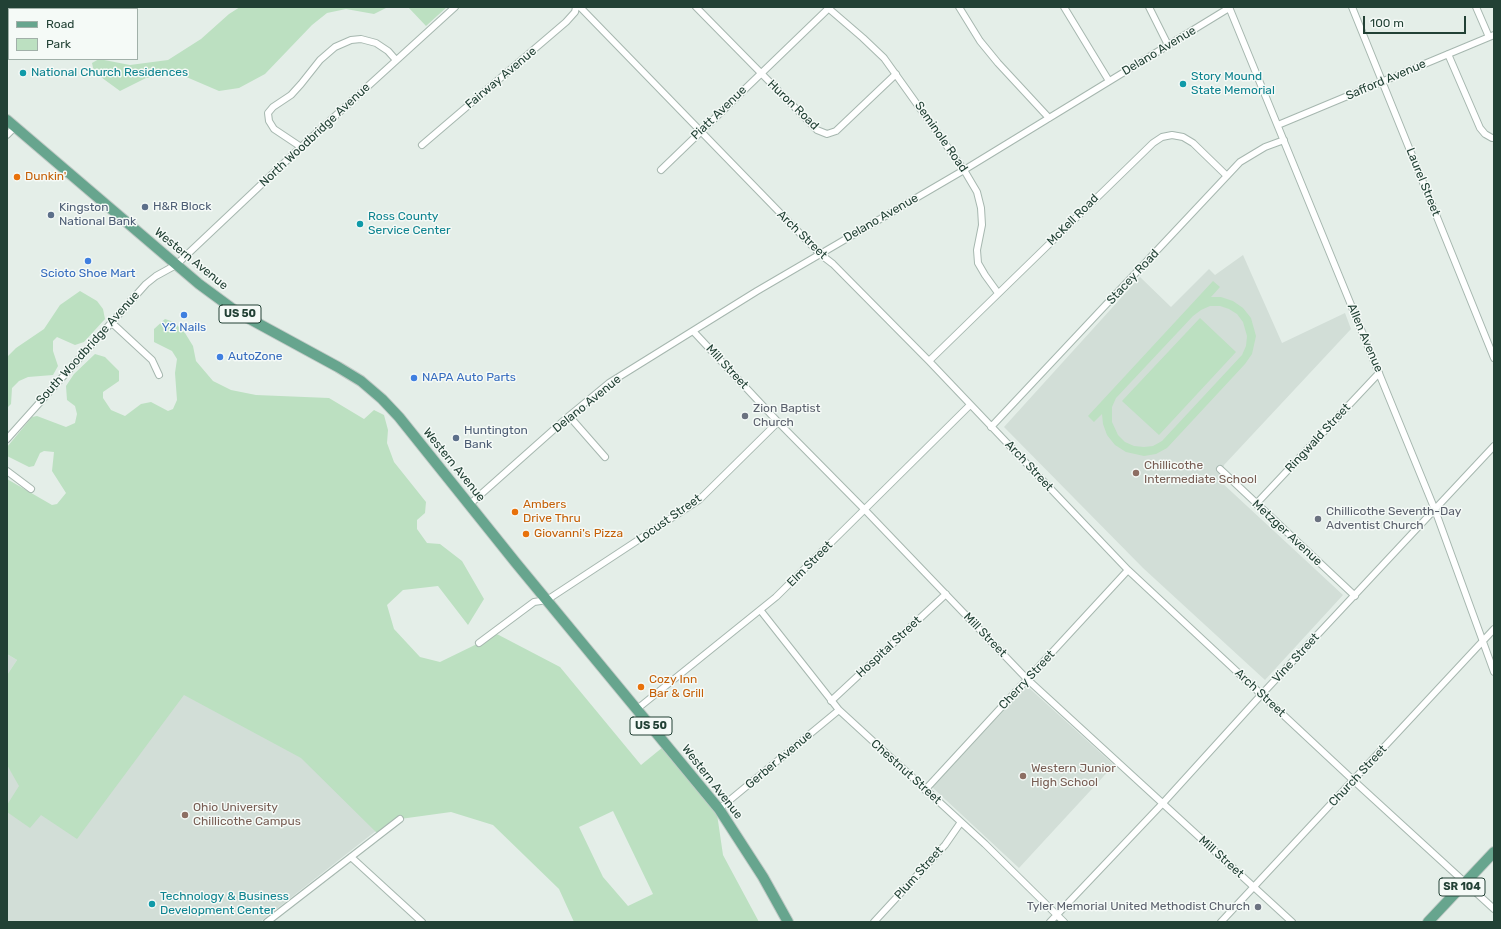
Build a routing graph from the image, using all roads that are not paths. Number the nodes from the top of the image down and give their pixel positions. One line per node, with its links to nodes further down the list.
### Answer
1 (456, 7): 15 (street, North Woodbridge Avenue)
2 (576, 7): 27 (street, Fairway Avenue)
3 (580, 7): 23 (street, Arch Street)
4 (696, 7): 16 (street, Huron Road)
5 (829, 7): 16 (street, Piatt Avenue); 17 (street, Seminole Road)
6 (959, 7): 20 (street)
7 (1064, 7): 18 (street)
8 (1149, 7): 13 (street)
9 (1352, 7): 19 (street, Laurel Street)
10 (1476, 7): 12 (street)
11 (1229, 8): 13 (street, Delano Avenue); 22 (street, Allen Avenue)
12 (1491, 36): 14 (street, Safford Avenue)
13 (1168, 45): 18 (street, Delano Avenue)
14 (1448, 54): 19 (street, Safford Avenue); 25 (street)
15 (396, 60): 28 (street, North Woodbridge Avenue); 28 (street)
16 (761, 73): 17 (street, Huron Road); 23 (street, Piatt Avenue)
17 (896, 74): 30 (street, Seminole Road)
18 (1109, 81): 20 (street, Delano Avenue)
19 (1382, 81): 22 (street, Safford Avenue); 37 (street, Laurel Street)
20 (1049, 118): 30 (street, Delano Avenue)
21 (11, 124): 24 (street); 33 (main road, Western Avenue / US 50)
22 (1278, 125): 26 (street, Allen Avenue)
23 (701, 131): 29 (street, Piatt Avenue); 32 (street, Arch Street)
24 (7, 135)
25 (1494, 138)
26 (1284, 140): 31 (street, Stacey Road); 39 (street, Allen Avenue)
27 (422, 145)
28 (301, 147): 33 (street, North Woodbridge Avenue)
29 (661, 170)
30 (964, 170): 32 (street, Delano Avenue); 34 (street, Seminole Road)
31 (1227, 176): 34 (street, McKell Road); 44 (street, Stacey Road)
32 (820, 254): 36 (street, Delano Avenue); 38 (street, Arch Street)
33 (176, 265): 35 (street, South Woodbridge Avenue); 51 (main road, Western Avenue / US 50)
34 (998, 293): 38 (street, McKell Road)
35 (112, 323): 40 (street); 45 (street, South Woodbridge Avenue)
36 (693, 331): 42 (street, Delano Avenue); 43 (street, Mill Street)
37 (1494, 358)
38 (929, 361): 41 (street, Arch Street)
39 (1379, 373): 52 (street, Ringwald Street); 54 (street, Allen Avenue)
40 (158, 374)
41 (970, 405): 44 (street, Arch Street); 53 (street, Elm Street)
42 (569, 416): 47 (street); 51 (street, Delano Avenue)
43 (778, 422): 53 (street, Mill Street); 58 (street, Locust Street)
44 (991, 427): 55 (street, Arch Street)
45 (7, 438)
46 (1494, 446): 54 (street, Vine Street)
47 (605, 457)
48 (1220, 469): 52 (street, Metzger Avenue)
49 (7, 471): 50 (street)
50 (31, 489)
51 (470, 504): 58 (main road, Western Avenue / US 50)
52 (1256, 504): 57 (street, Metzger Avenue)
53 (865, 510): 56 (street, Mill Street); 59 (street, Elm Street)
54 (1434, 510): 57 (street, Vine Street); 61 (street, Allen Avenue)
55 (1128, 570): 64 (street, Cherry Street); 65 (street, Arch Street)
56 (946, 594): 64 (street, Mill Street); 66 (street, Hospital Street)
57 (1355, 596): 65 (street, Vine Street)
58 (547, 600): 62 (street, Locust Street); 67 (main road, Western Avenue / US 50)
59 (761, 611): 66 (street, Chestnut Street); 67 (street, Elm Street)
60 (1494, 629): 61 (street, Church Street)
61 (1482, 641): 63 (street, Allen Avenue); 69 (street, Church Street)
62 (479, 642)
63 (1494, 672)
64 (1027, 679): 70 (street, Cherry Street); 71 (street, Mill Street)
65 (1262, 694): 69 (street, Arch Street); 71 (street, Vine Street)
66 (831, 700): 68 (street, Chestnut Street)
67 (636, 709): 72 (main road, Western Avenue / US 50)
68 (839, 710): 70 (street, Chestnut Street); 72 (street, Gerber Avenue)
69 (1353, 780): 77 (street, Arch Street); 78 (street, Church Street)
70 (925, 790): 74 (street, Chestnut Street)
71 (1163, 803): 78 (street, Mill Street); 80 (street, Vine Street)
72 (719, 809): 83 (main road, Western Avenue / US 50)
73 (400, 819): 76 (street)
74 (961, 822): 80 (street, Chestnut Street); 84 (street, Plum Street)
75 (1494, 852): 77 (main road, SR 104)
76 (351, 857): 81 (street); 82 (street)
77 (1466, 883): 79 (street, Arch Street); 89 (main road, SR 104)
78 (1254, 887): 87 (street, Church Street); 88 (street, Mill Street)
79 (1494, 909)
80 (1056, 915): 85 (street, Vine Street); 86 (street, Chestnut Street)
81 (267, 922)
82 (422, 922)
83 (788, 922)
84 (874, 922)
85 (1050, 922)
86 (1064, 922)
87 (1221, 922)
88 (1292, 922)
89 (1428, 922)

